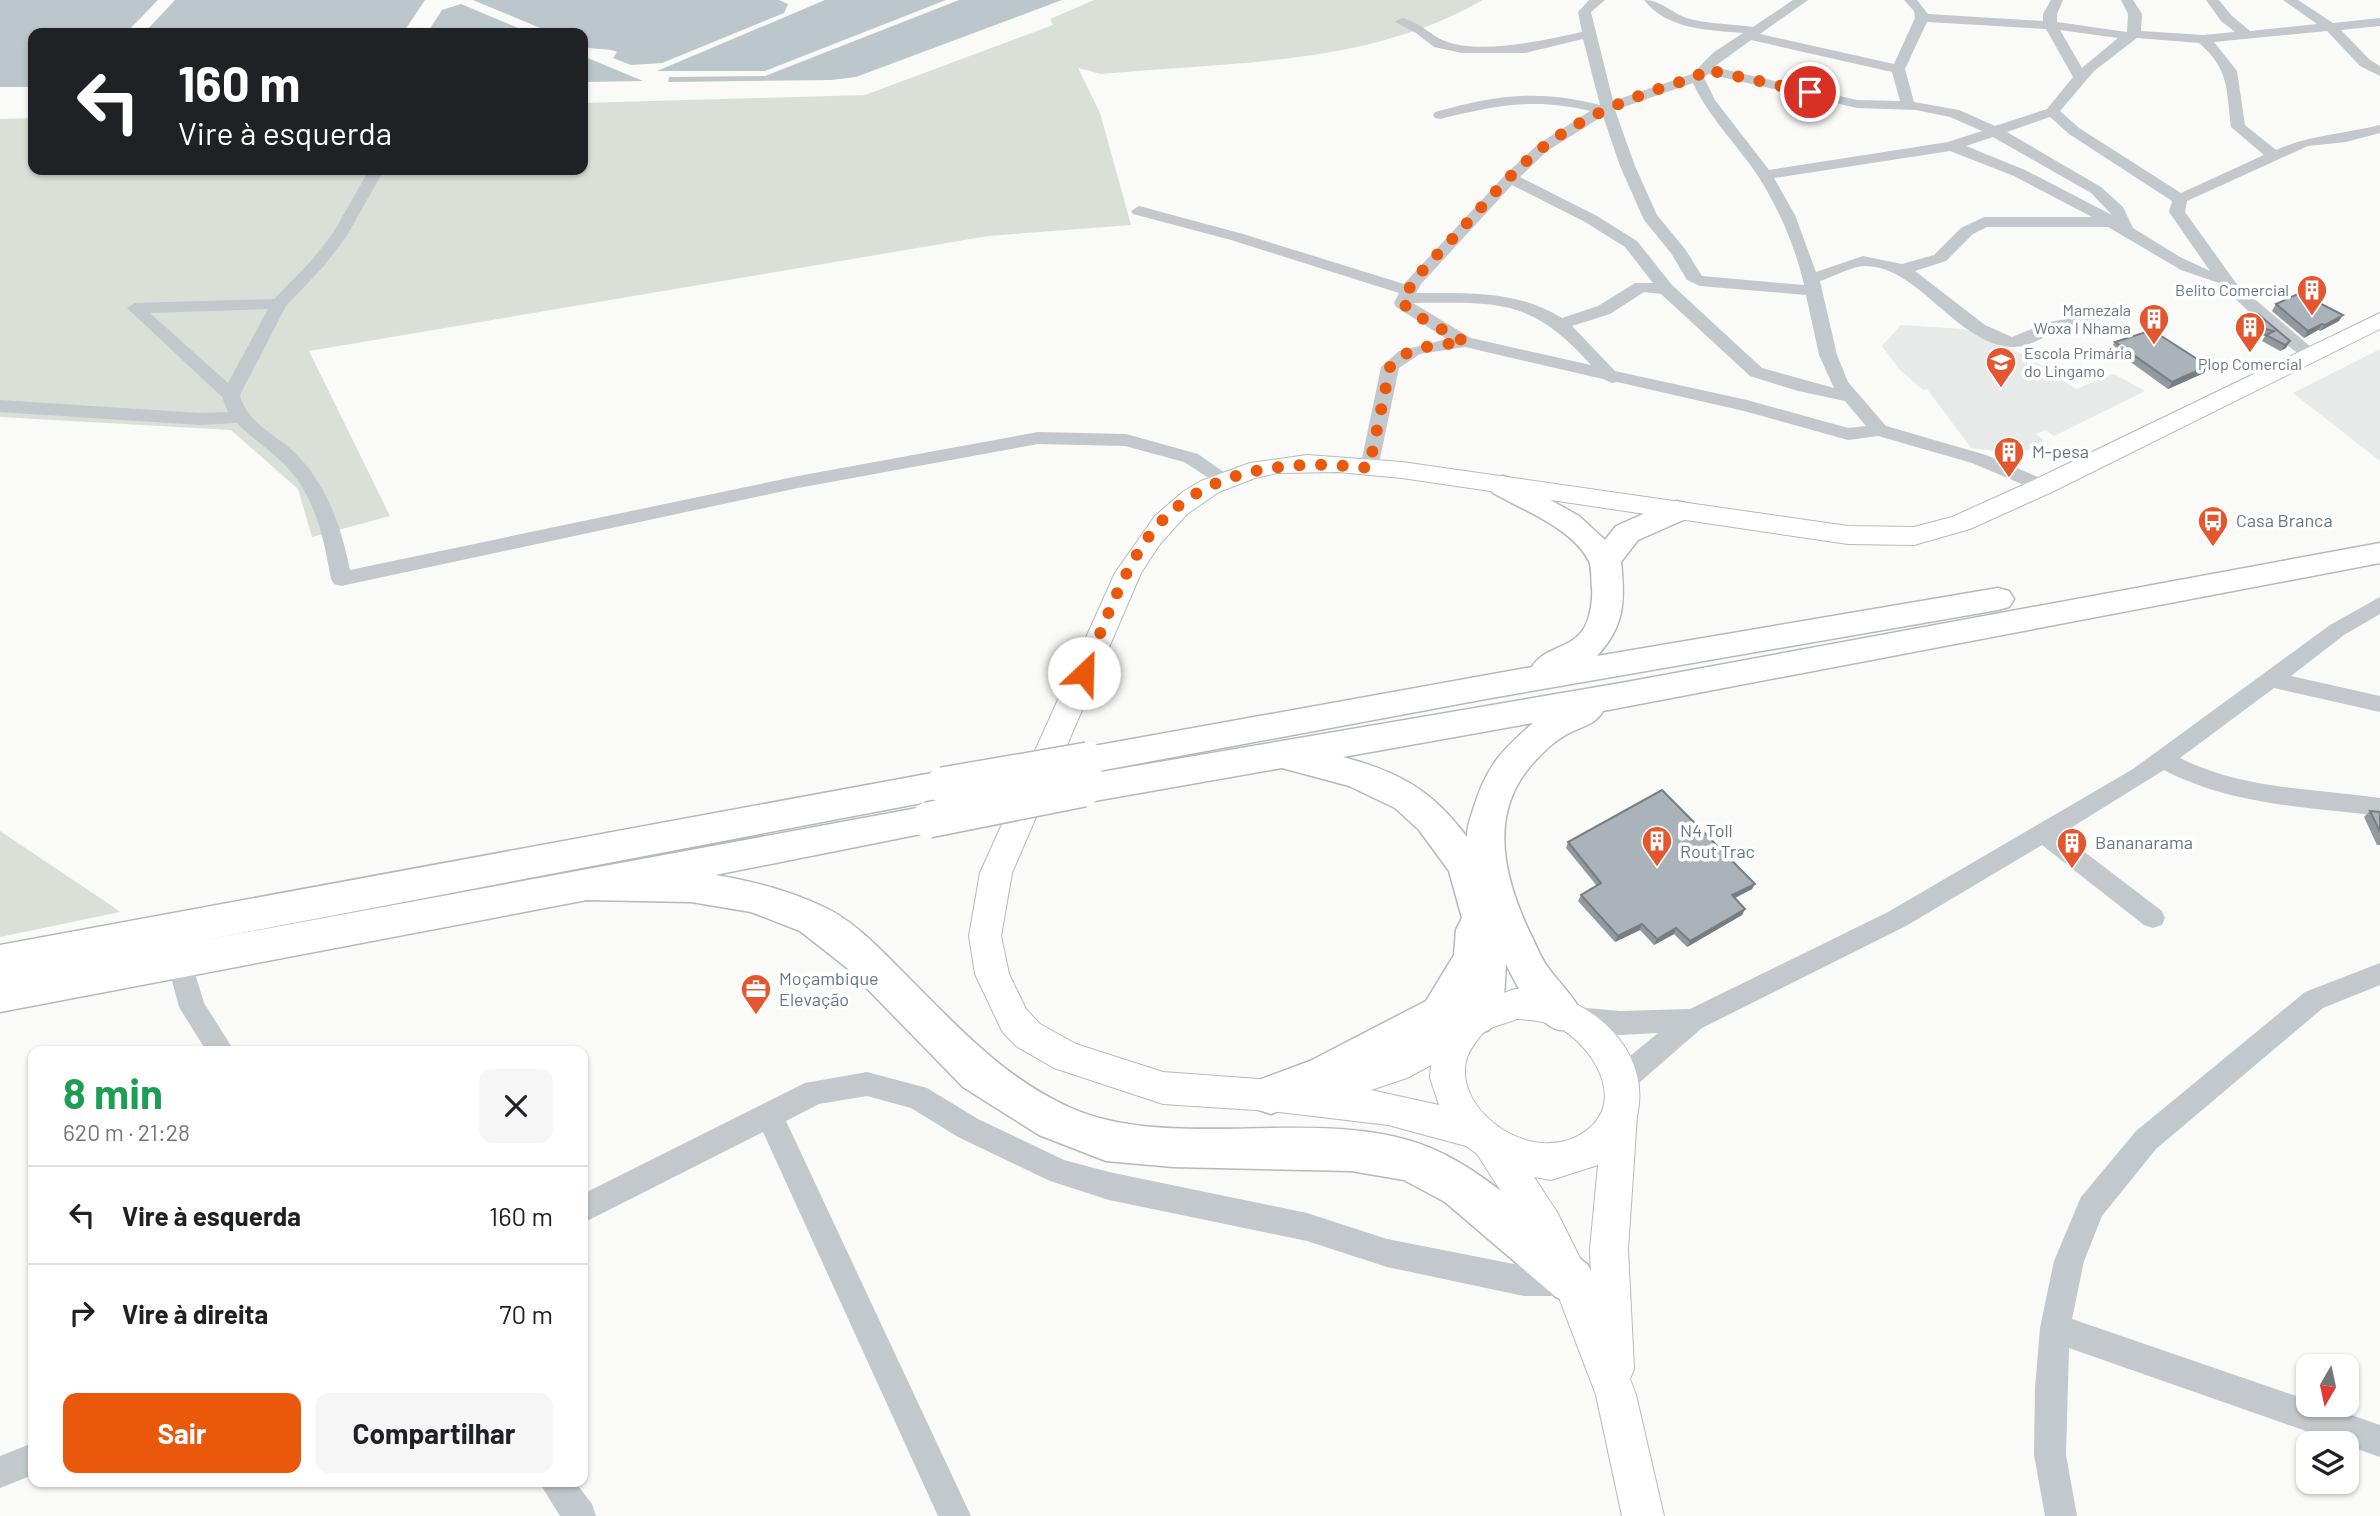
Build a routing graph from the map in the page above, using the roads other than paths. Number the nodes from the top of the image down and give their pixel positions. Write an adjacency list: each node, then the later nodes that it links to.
1 (1599, 0): 15 (street)
2 (1650, 0): 14 (street)
3 (1802, 0): 14 (street)
4 (1910, 0): 9 (street)
5 (2057, 0): 12 (street)
6 (2127, 0): 16 (street)
7 (2211, 0): 17 (street)
8 (2289, 0): 13 (street)
9 (1922, 18): 12 (street); 19 (street)
10 (1402, 22): 15 (street)
11 (2380, 22): 13 (street)
12 (2050, 24): 16 (street); 22 (street)
13 (2331, 27): 17 (street); 20 (street)
14 (1752, 33): 19 (street); 21 (street)
15 (1589, 34): 24 (street)
16 (2132, 35): 18 (street); 22 (street)
17 (2247, 35): 18 (street)
18 (2203, 39): 30 (street)
19 (1898, 69): 23 (street)
20 (2380, 72)
21 (1700, 73): 23 (street); 24 (street); 31 (street)
22 (2081, 78): 25 (street)
23 (1908, 106): 28 (street)
24 (1606, 109): 26 (street); 33 (street); 40 (street)
25 (2052, 112): 28 (street); 34 (street)
26 (1440, 115)
27 (2380, 129): 30 (street)
28 (1996, 132): 29 (street); 37 (street)
29 (1951, 146): 31 (street); 36 (street)
30 (2273, 155): 34 (street)
31 (1765, 174): 40 (street)
32 (373, 175): 43 (street)
33 (1510, 178): 41 (street); 42 (street)
34 (2180, 199): 39 (street)
35 (1139, 211): 42 (street)
36 (2111, 222): 37 (street); 38 (street)
37 (2126, 230): 39 (street)
38 (1903, 269): 40 (street); 44 (street)
39 (2224, 279): 48 (street)
40 (1812, 285): 51 (street)
41 (1666, 289): 46 (street); 51 (street)
42 (1406, 295): 46 (street); 47 (street)
43 (279, 304): 50 (street); 50 (street)
44 (2087, 320)
45 (2380, 320): 48 (main road)
46 (1559, 324): 49 (street)
47 (1465, 342): 49 (street); 55 (street)
48 (2311, 354): 58 (main road)
49 (1612, 378): 54 (street)
50 (231, 396): 53 (street)
51 (1849, 396): 54 (street)
52 (0, 406): 53 (street)
53 (240, 417): 56 (street)
54 (1879, 430): 58 (street)
55 (1369, 468): 56 (main road); 57 (main road)
56 (1225, 480): 84 (main road)
57 (1503, 486): 59 (main road); 62 (highway)
58 (2043, 486): 59 (main road)
59 (1677, 511): 62 (highway)
60 (2380, 530): 65 (highway)
61 (2380, 553): 66 (highway)
62 (1605, 561): 65 (highway)
63 (2380, 604): 64 (street)
64 (2271, 679): 67 (street); 69 (street)
65 (1491, 686): 70 (highway)
66 (1620, 695): 68 (highway); 80 (highway)
67 (2380, 704)
68 (1278, 753): 70 (highway); 74 (highway)
69 (2162, 759): 71 (street); 72 (street)
70 (1085, 774): 73 (highway, bridge); 76 (highway, bridge)
71 (2380, 807)
72 (2045, 834): 75 (street); 81 (street)
73 (589, 885): 77 (highway); 90 (highway)
74 (1477, 900): 82 (highway); 84 (highway)
75 (2153, 918)
76 (0, 962)
77 (180, 962): 79 (highway); 83 (street)
78 (2380, 974): 91 (street)
79 (0, 995)
80 (1569, 1016): 81 (street); 82 (main road); 85 (main road)
81 (1693, 1020): 85 (street)
82 (1467, 1025): 84 (main road); 87 (main road)
83 (218, 1046)
84 (1270, 1095): 87 (main road)
85 (1621, 1097): 87 (main road); 89 (main road)
86 (769, 1115): 88 (street); 90 (street); 98 (street)
87 (1482, 1138): 90 (main road)
88 (588, 1206)
89 (1609, 1249): 90 (street); 92 (main road)
90 (1573, 1281): 92 (main road)
91 (2055, 1328): 93 (street); 100 (street)
92 (1616, 1395): 99 (main road)
93 (2380, 1441)
94 (28, 1462): 95 (street)
95 (0, 1472)
96 (559, 1487): 97 (street)
97 (580, 1516)
98 (955, 1516)
99 (1643, 1516)
100 (2061, 1516)

